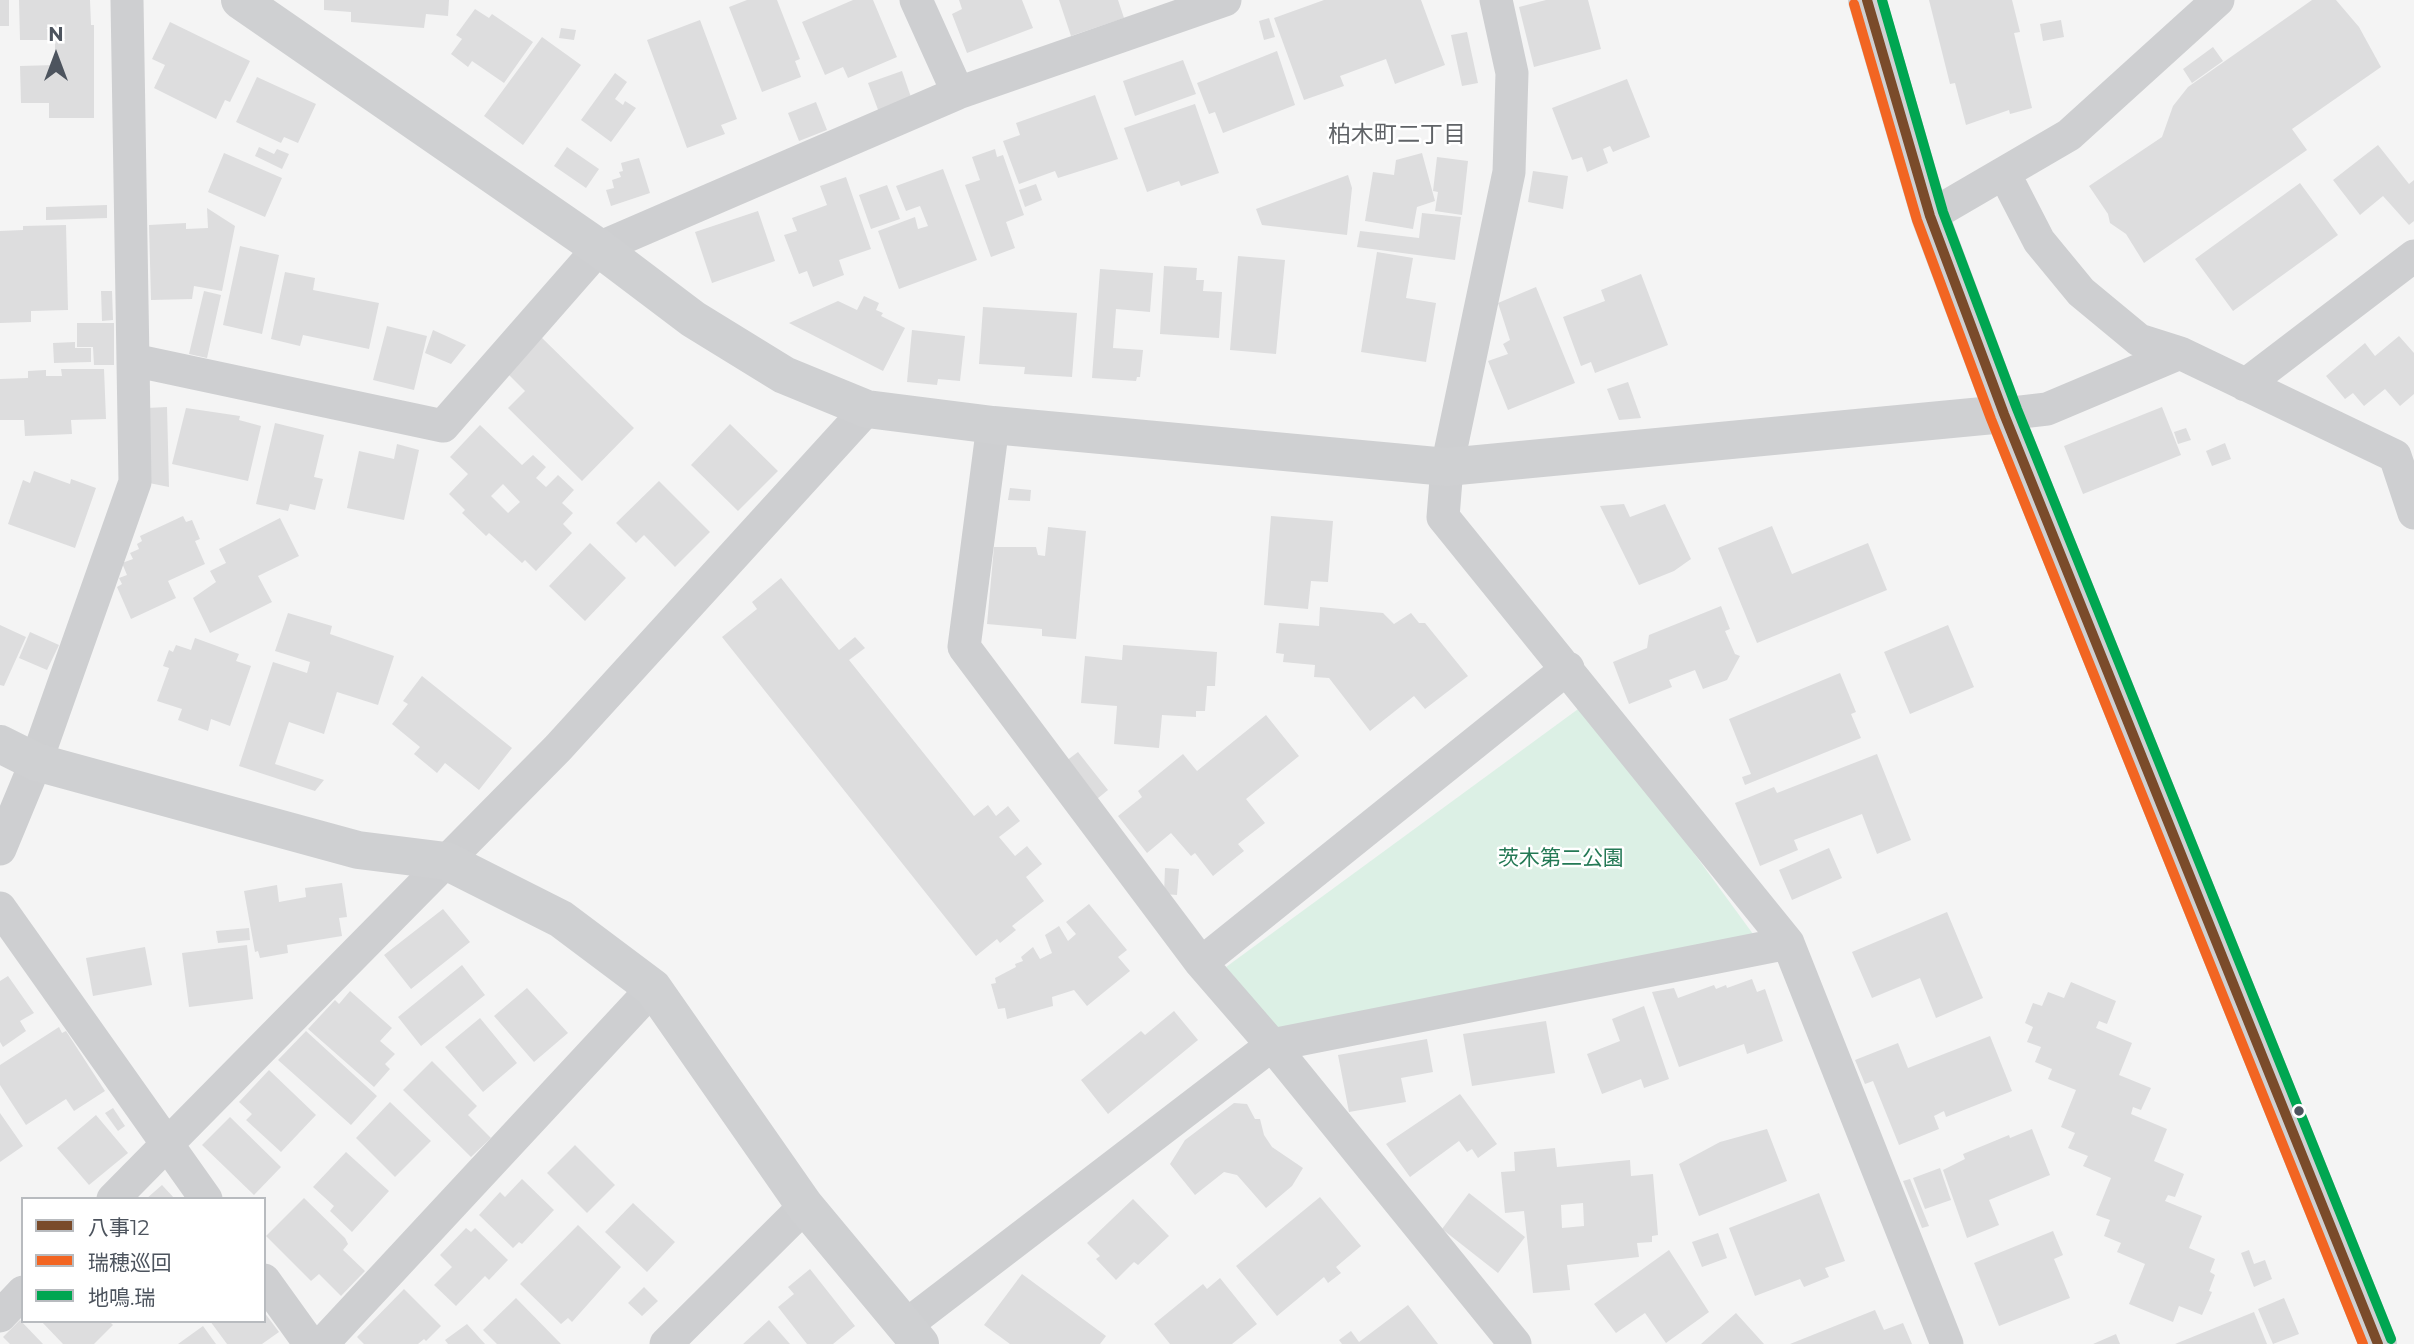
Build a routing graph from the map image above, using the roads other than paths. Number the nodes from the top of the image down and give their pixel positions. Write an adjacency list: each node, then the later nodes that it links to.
1 (127, 0): 14 (street)
2 (240, 0): 11 (street)
3 (916, 0): 8 (street)
4 (1225, 0): 8 (street)
5 (1496, 0): 19 (street)
6 (1867, 0): 10 (street)
7 (2218, 0): 9 (street)
8 (958, 93): 11 (street)
9 (2004, 173): 10 (street); 13 (street)
10 (1930, 216): 17 (street)
11 (599, 248): 14 (street); 16 (street)
12 (2414, 256): 15 (street)
13 (2180, 353): 15 (street); 17 (street)
14 (132, 360): 23 (street)
15 (2245, 385): 20 (street)
16 (867, 409): 18 (street); 25 (street)
17 (2004, 414): 19 (street); 44 (street)
18 (993, 425): 19 (street); 28 (street)
19 (1447, 467): 21 (street)
20 (2414, 513)
21 (1568, 668): 27 (street); 28 (street)
22 (0, 744): 23 (street)
23 (36, 762): 24 (street); 25 (street)
24 (0, 849)
25 (446, 861): 29 (street); 31 (street)
26 (0, 908): 31 (street)
27 (1788, 943): 30 (street); 43 (street)
28 (1201, 963): 30 (street)
29 (653, 988): 34 (street); 40 (street)
30 (1272, 1045): 38 (street); 42 (street)
31 (167, 1144): 32 (street); 33 (street)
32 (115, 1197)
33 (205, 1197)
34 (805, 1206): 38 (street); 41 (street)
35 (266, 1283): 39 (street)
36 (21, 1294): 37 (street)
37 (0, 1316)
38 (912, 1335)
39 (310, 1344)
40 (322, 1344)
41 (666, 1344)
42 (1515, 1344)
43 (1947, 1344)
44 (2378, 1344)

